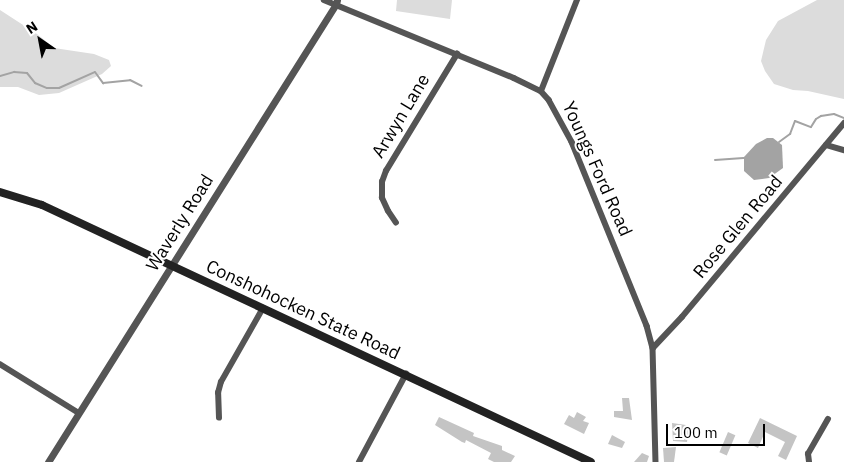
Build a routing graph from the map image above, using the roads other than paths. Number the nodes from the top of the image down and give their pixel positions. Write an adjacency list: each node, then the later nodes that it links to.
1 (324, 0): 3 (street, Youngs Ford Road)
2 (576, 0): 5 (street)
3 (336, 2): 4 (street, Youngs Ford Road); 11 (street, Waverly Road)
4 (457, 54): 5 (street, Youngs Ford Road); 10 (street, Arwyn Lane)
5 (541, 91): 13 (street, Youngs Ford Road)
6 (844, 123): 7 (street, Rose Glen Road)
7 (826, 145): 8 (street); 13 (street, Rose Glen Road)
8 (844, 150)
9 (0, 192): 11 (main road, Conshohocken State Road)
10 (396, 222)
11 (172, 266): 12 (main road, Conshohocken State Road); 16 (street, Waverly Road)
12 (263, 308): 15 (main road, Conshohocken State Road); 17 (street)
13 (653, 348): 22 (street, Youngs Ford Road)
14 (0, 364): 16 (street)
15 (406, 374): 20 (street); 21 (main road, Conshohocken State Road)
16 (79, 413): 19 (street, Waverly Road)
17 (219, 418)
18 (828, 418): 23 (street)
19 (48, 462)
20 (359, 462)
21 (590, 462)
22 (656, 462)
23 (809, 462)

